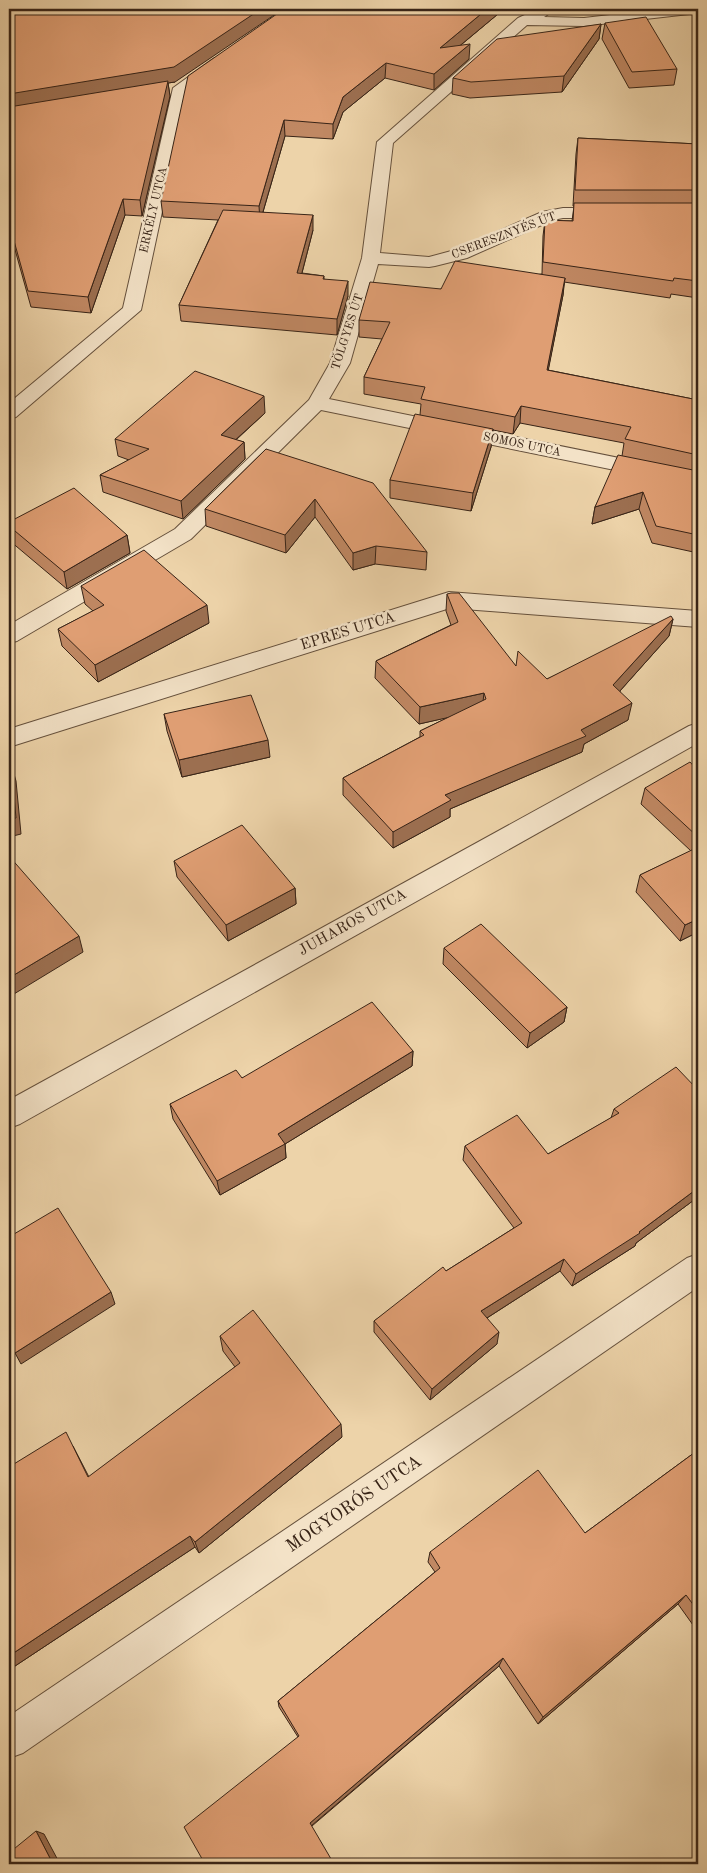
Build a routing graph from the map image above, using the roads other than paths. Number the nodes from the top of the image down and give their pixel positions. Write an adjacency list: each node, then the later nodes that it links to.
1 (550, 9): 3 (street, TÖLGYES ÚT)
2 (698, 9): 3 (street)
3 (524, 21): 8 (street, TÖLGYES ÚT)
4 (230, 54): 5 (street)
5 (181, 88): 6 (street); 10 (street, ERKÉLY UTCA)
6 (162, 91)
7 (624, 213): 8 (street, CSERESZNYÉS ÚT)
8 (371, 258): 9 (street, TÖLGYES ÚT)
9 (317, 403): 11 (street, SOMOS UTCA); 13 (street, TÖLGYES ÚT)
10 (9, 412)
11 (698, 481)
12 (698, 619): 15 (street, EPRES UTCA)
13 (9, 635)
14 (698, 732): 16 (street, JUHAROS UTCA)
15 (9, 738)
16 (9, 1115)
17 (698, 1269): 18 (street, MOGYORÓS UTCA)
18 (9, 1739)

